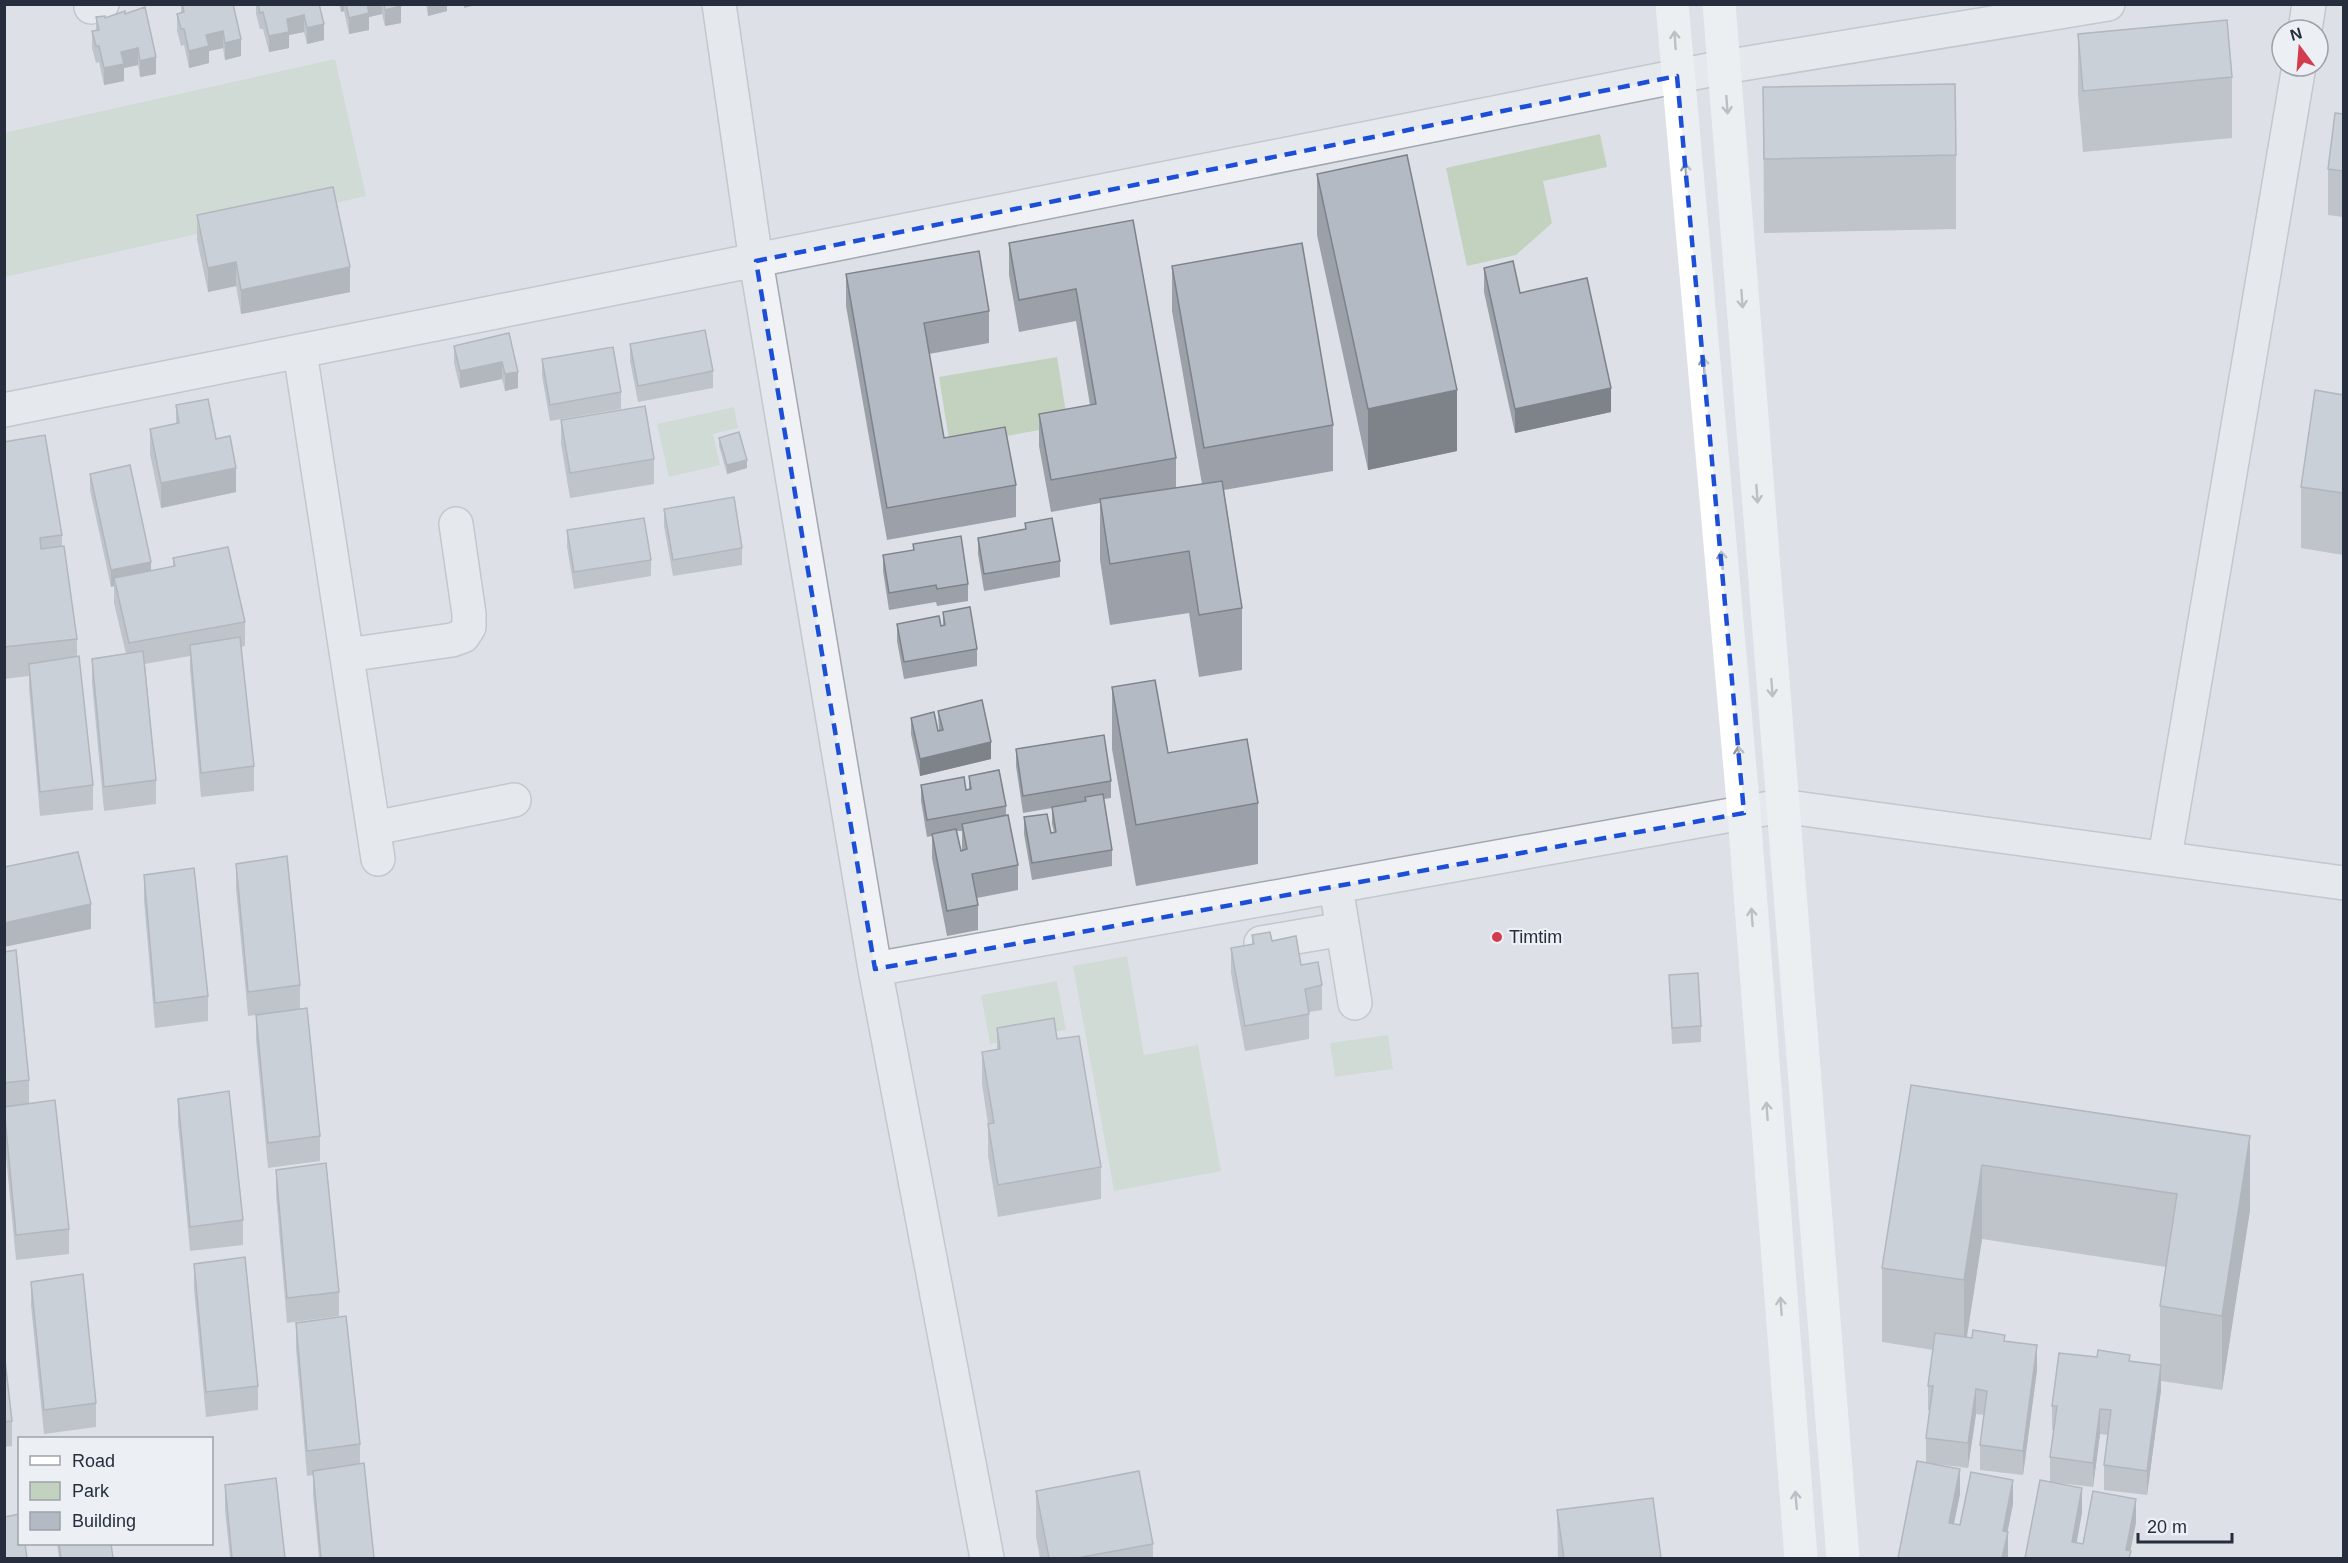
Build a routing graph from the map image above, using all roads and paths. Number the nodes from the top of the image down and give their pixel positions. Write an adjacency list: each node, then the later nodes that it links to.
1 (719, 4): 8 (street)
2 (1672, 4): 6 (street, one-way to 2)
3 (1719, 4): 5 (street)
4 (2108, 4): 5 (street)
5 (1724, 67): 6 (street); 14 (street, one-way to 14)
6 (1677, 76): 8 (street); 15 (street, one-way to 6)
7 (2297, 78): 16 (street)
8 (756, 261): 9 (street); 21 (street)
9 (300, 351): 10 (street); 12 (street)
10 (4, 410)
11 (456, 524): 12 (street)
12 (346, 655): 13 (street)
13 (514, 800)
14 (1781, 806): 15 (street); 16 (street); 25 (street)
15 (1744, 813): 18 (street); 24 (street, one-way to 15)
16 (2165, 857): 17 (street)
17 (2343, 883)
18 (1336, 886): 19 (street); 21 (street)
19 (1343, 929): 20 (street); 22 (street)
20 (1261, 943)
21 (875, 969): 23 (street)
22 (1355, 1003)
23 (987, 1558)
24 (1801, 1558)
25 (1843, 1558)

